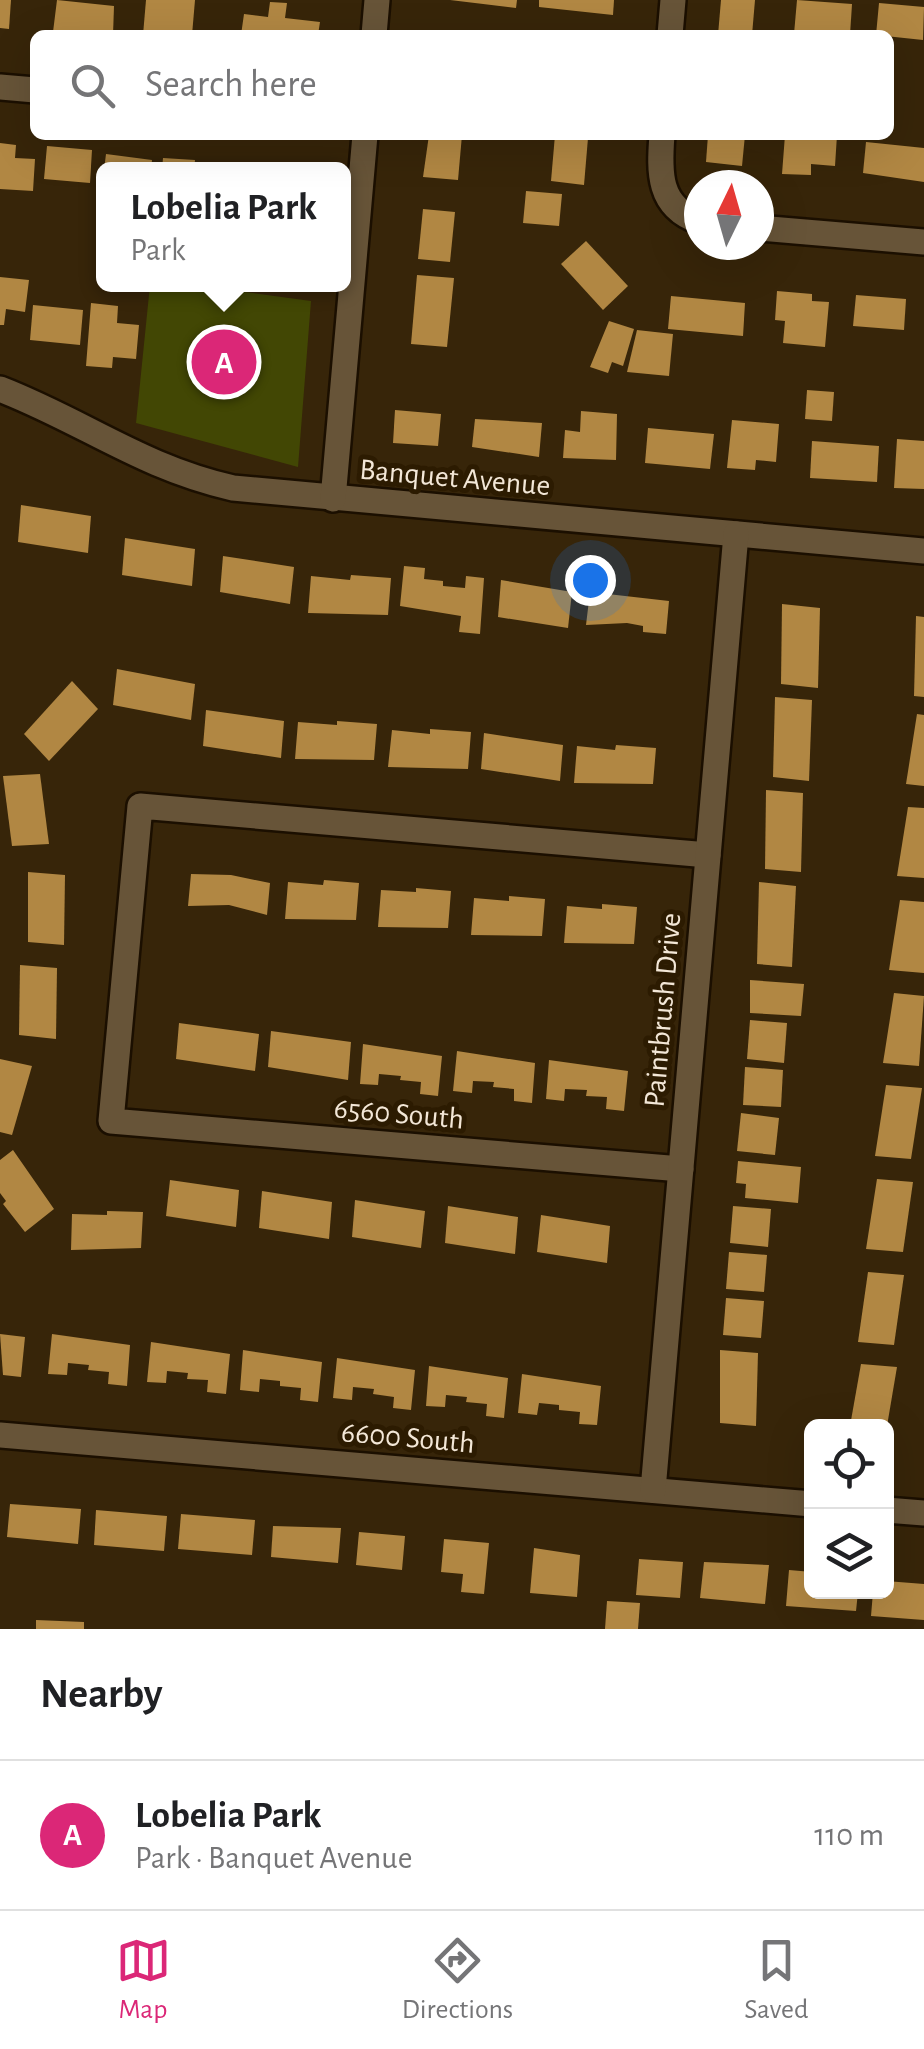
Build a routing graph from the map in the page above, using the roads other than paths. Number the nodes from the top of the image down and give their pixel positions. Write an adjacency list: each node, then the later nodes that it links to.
1 (378, 0): 3 (street)
2 (674, 0): 4 (street)
3 (375, 30)
4 (671, 30)
5 (0, 87): 6 (street)
6 (30, 90)
7 (366, 140): 13 (street)
8 (662, 140): 9 (street)
9 (684, 212)
10 (774, 229): 11 (street)
11 (924, 242)
12 (0, 390): 13 (street, Banquet Avenue)
13 (333, 499): 14 (street, Banquet Avenue)
14 (736, 534): 15 (street, Banquet Avenue); 16 (street, Paintbrush Drive)
15 (924, 551)
16 (708, 855): 17 (street, Paintbrush Drive); 17 (street, 6560 South)
17 (681, 1170): 19 (street, Paintbrush Drive)
18 (0, 1436): 19 (street, 6600 South)
19 (653, 1490): 20 (street, 6600 South)
20 (804, 1503)
21 (894, 1511): 22 (street)
22 (924, 1513)

